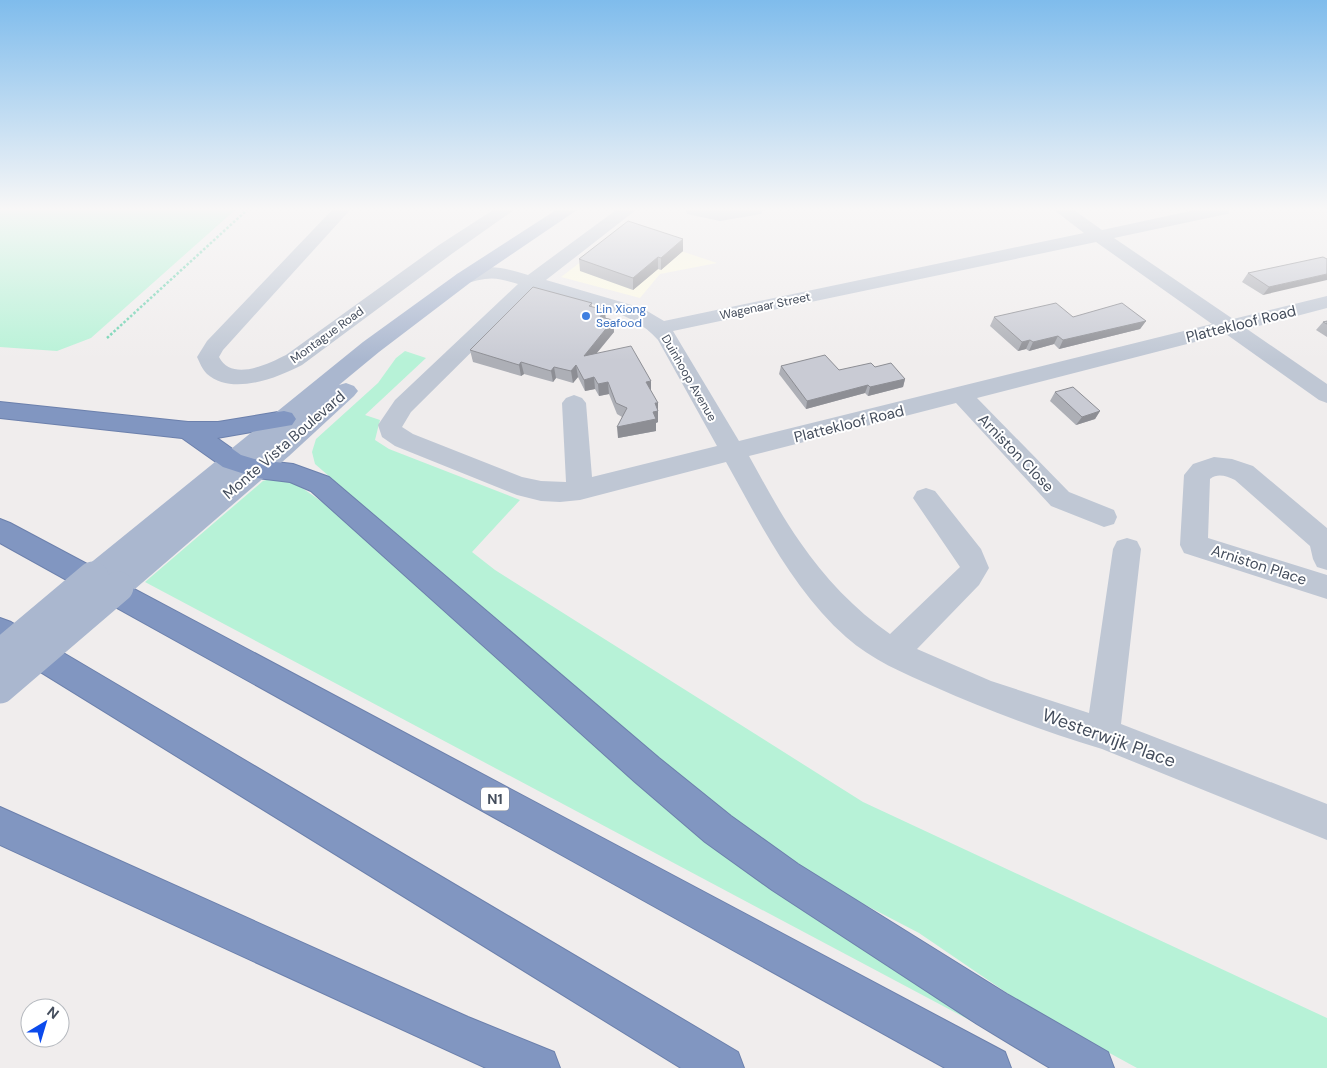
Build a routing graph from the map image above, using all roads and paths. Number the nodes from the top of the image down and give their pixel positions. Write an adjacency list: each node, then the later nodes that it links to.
1 (192, 260): 15 (path)
2 (295, 260): 3 (street, Montague Road)
3 (432, 260)
4 (492, 260): 10 (main road, Monte Vista Boulevard)
5 (514, 260): 9 (main road, Monte Vista Boulevard)
6 (561, 260): 11 (street)
7 (985, 260): 14 (street, Wagenaar Street)
8 (1133, 260): 13 (street)
9 (498, 272): 10 (street, Duinhoop Avenue); 11 (street, Duinhoop Avenue); 23 (main road, Monte Vista Boulevard)
10 (464, 278): 20 (main road, Monte Vista Boulevard)
11 (531, 282): 14 (street, Duinhoop Avenue); 24 (street, Plattekloof Road)
12 (1327, 302): 13 (street, Plattekloof Road)
13 (1230, 327): 16 (street); 17 (street, Plattekloof Road)
14 (659, 328): 22 (street, Duinhoop Avenue)
15 (107, 338)
16 (1327, 394)
17 (961, 395): 22 (street, Plattekloof Road); 26 (street, Arniston Close)
18 (574, 403): 24 (street)
19 (0, 410): 21 (highway)
20 (284, 419): 21 (highway); 23 (main road, Monte Vista Boulevard)
21 (188, 430): 23 (highway)
22 (732, 453): 24 (street, Plattekloof Road); 33 (street, Duinhoop Avenue)
23 (245, 465): 28 (main road, Monte Vista Boulevard); 42 (highway)
24 (580, 490)
25 (926, 498): 33 (street)
26 (1104, 517)
27 (0, 530): 41 (highway, N1)
28 (153, 542): 34 (main road, Monte Vista Boulevard, bridge); 35 (main road, Monte Vista Boulevard, bridge)
29 (1127, 549): 36 (street)
30 (1327, 559): 31 (street, Arniston Place)
31 (1327, 586)
32 (0, 631): 40 (highway)
33 (892, 654): 36 (street, Westerwijk Place)
34 (0, 655)
35 (0, 688)
36 (1103, 733): 37 (street, Westerwijk Place)
37 (1327, 822)
38 (0, 825): 39 (highway)
39 (538, 1068)
40 (722, 1068)
41 (989, 1068)
42 (1092, 1068)

